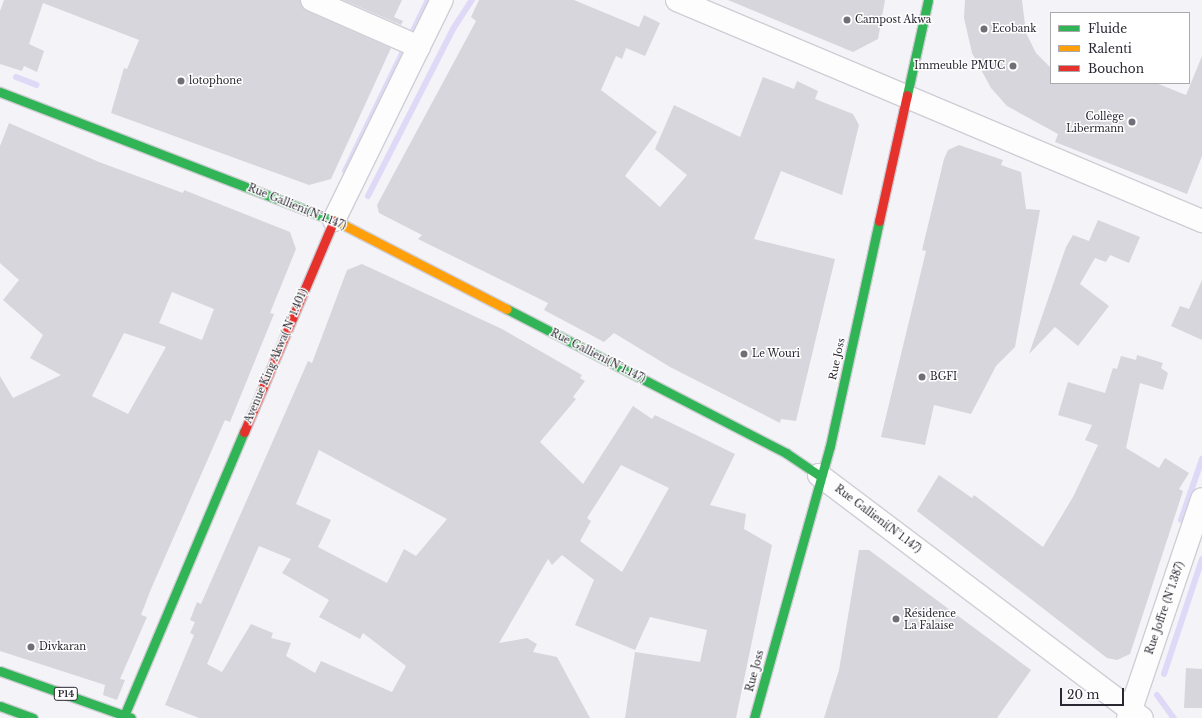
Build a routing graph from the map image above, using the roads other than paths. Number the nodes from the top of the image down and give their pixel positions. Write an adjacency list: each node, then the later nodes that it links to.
1 (312, 0): 5 (street)
2 (442, 0): 5 (street, Avenue King Akwa( N° 1.401))
3 (677, 0): 7 (street)
4 (928, 0): 7 (main road, Rue Joss)
5 (419, 47): 8 (street, Avenue King Akwa( N° 1.401))
6 (0, 92): 8 (main road, Rue Gallieni(N°1.147))
7 (907, 94): 9 (street); 10 (main road, Rue Joss)
8 (334, 220): 10 (main road, Rue Gallieni(N°1.147)); 16 (main road, Avenue King Akwa( N° 1.401))
9 (1202, 221)
10 (819, 475): 15 (street, Rue Gallieni(N°1.147)); 18 (main road, Rue Joss)
11 (1202, 499): 12 (street, Rue Joffre (N°1.387))
12 (1198, 525): 15 (street, Rue Joffre (N°1.387))
13 (0, 671): 16 (main road, P14)
14 (0, 706): 17 (main road)
15 (1134, 715)
16 (126, 717)
17 (33, 718)
18 (754, 718)

